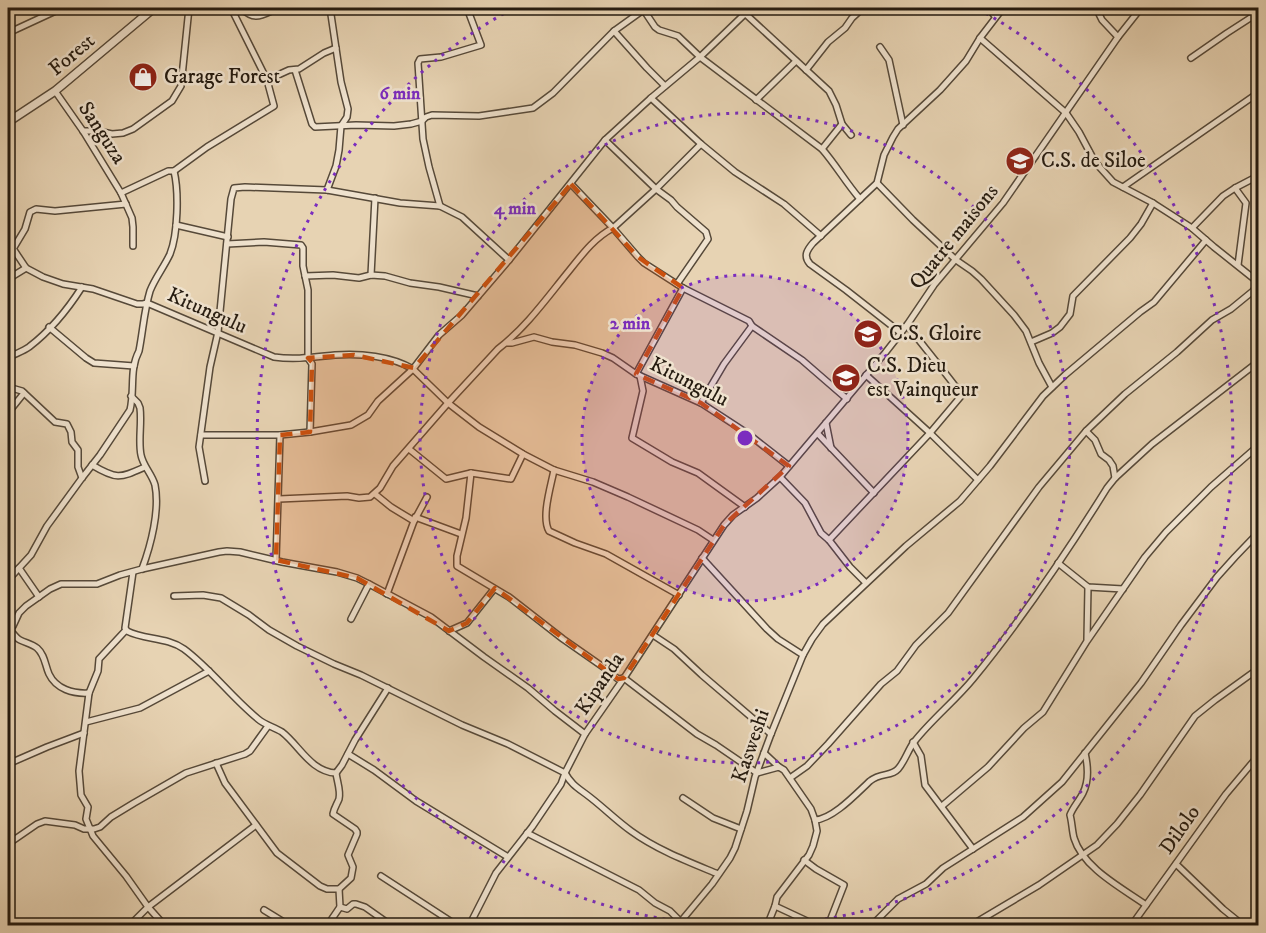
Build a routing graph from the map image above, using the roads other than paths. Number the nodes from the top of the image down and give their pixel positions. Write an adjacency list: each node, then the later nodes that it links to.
1 (62, 8): 22 (street)
2 (154, 8): 34 (street, Forest)
3 (189, 8): 44 (street)
4 (231, 8): 32 (street)
5 (241, 8): 6 (street)
6 (278, 8)
7 (330, 8): 26 (street)
8 (467, 8): 39 (street)
9 (644, 8): 21 (street); 27 (street)
10 (739, 8): 19 (street)
11 (750, 8): 19 (street)
12 (862, 8): 31 (street)
13 (988, 8): 20 (street)
14 (1003, 8): 20 (street)
15 (1096, 8): 23 (street)
16 (1141, 8): 23 (street, Quatre maisons)
17 (1255, 8): 18 (street)
18 (1258, 12): 28 (street)
19 (744, 14): 27 (street); 29 (street)
20 (995, 16): 24 (street)
21 (614, 31): 33 (street); 39 (street)
22 (8, 33)
23 (1118, 37): 38 (street, Quatre maisons)
24 (980, 38): 38 (street); 42 (street)
25 (880, 47): 42 (street)
26 (336, 48): 30 (street); 43 (street)
27 (700, 57): 33 (street); 37 (street)
28 (1191, 58)
29 (796, 61): 31 (street); 37 (street)
30 (295, 70): 32 (street); 43 (street)
31 (806, 70): 41 (street)
32 (267, 80): 49 (street)
33 (665, 86): 36 (street)
34 (55, 91): 40 (street, Forest); 44 (street, Sanguza)
35 (1258, 93): 53 (street)
36 (651, 98): 46 (street); 47 (street)
37 (756, 100): 48 (street)
38 (1066, 113): 53 (street); 74 (street, Quatre maisons)
39 (422, 121): 43 (street); 62 (street)
40 (8, 123)
41 (842, 124): 45 (street); 48 (street)
42 (903, 125): 51 (street)
43 (341, 126): 56 (street)
44 (83, 131): 57 (street, Sanguza)
45 (851, 135)
46 (605, 140): 52 (street); 55 (street)
47 (701, 144): 55 (street); 66 (street)
48 (822, 149): 59 (street)
49 (174, 171): 57 (street); 63 (street)
50 (1258, 176): 54 (street)
51 (877, 183): 59 (street); 74 (street)
52 (571, 184): 64 (street); 73 (street)
53 (1123, 187): 60 (street)
54 (1235, 188): 65 (street); 75 (street)
55 (656, 189): 64 (street); 81 (street)
56 (327, 190): 58 (street); 67 (street)
57 (121, 193): 61 (street, Sanguza)
58 (375, 198): 62 (street); 77 (street)
59 (860, 199): 66 (street)
60 (1153, 203): 65 (street); 93 (street)
61 (126, 204): 71 (street, Sanguza); 72 (street)
62 (440, 206): 73 (street)
63 (176, 225): 67 (street); 84 (street)
64 (613, 228): 81 (street); 88 (street)
65 (1192, 228): 68 (street)
66 (821, 236): 90 (street)
67 (228, 237): 70 (street)
68 (1206, 240): 75 (street); 102 (street, Kasweshi)
69 (8, 241): 72 (street)
70 (227, 244): 78 (street); 89 (street)
71 (133, 246)
72 (13, 249): 76 (street)
73 (509, 260): 83 (street)
74 (956, 260): 86 (street, Quatre maisons); 93 (street)
75 (1238, 265): 80 (street)
76 (26, 268): 79 (street); 82 (street, Kitungulu)
77 (370, 275): 78 (street); 83 (street)
78 (305, 276): 95 (street)
79 (8, 279)
80 (1258, 283): 110 (street)
81 (680, 286): 85 (street); 99 (street)
82 (82, 287): 84 (street, Kitungulu); 87 (street)
83 (478, 296): 98 (street)
84 (147, 303): 89 (street, Kitungulu); 97 (street)
85 (752, 326): 105 (street); 107 (street)
86 (907, 326): 90 (street, Quatre maisons); 112 (street)
87 (49, 327): 94 (street); 97 (street)
88 (521, 328): 91 (street); 92 (street)
89 (218, 332): 95 (street, Kitungulu); 114 (street)
90 (901, 333): 100 (street, Quatre maisons)
91 (530, 337): 92 (street, Kitungulu); 99 (street, Kitungulu)
92 (507, 342): 106 (street)
93 (1031, 342): 102 (street)
94 (8, 358)
95 (308, 358): 98 (street, Kitungulu); 111 (street)
96 (1258, 362): 127 (street)
97 (134, 366): 104 (street)
98 (413, 369): 106 (street, Kitungulu); 111 (street)
99 (638, 375): 107 (street, Kitungulu); 134 (street)
100 (866, 375): 105 (street, Quatre maisons); 112 (street)
101 (8, 387): 103 (street)
102 (1052, 387): 128 (street, Kasweshi)
103 (24, 393): 108 (street); 126 (street)
104 (131, 396): 120 (street); 122 (street)
105 (847, 399): 109 (street, Quatre maisons)
106 (448, 403): 117 (street); 119 (street, Kitungulu)
107 (701, 403): 121 (street, Kitungulu)
108 (8, 413)
109 (826, 423): 113 (street, Quatre maisons); 118 (street)
110 (1086, 431): 127 (street); 184 (street)
111 (310, 432): 115 (street)
112 (930, 433): 128 (street); 130 (street)
113 (818, 434): 118 (street); 121 (street, Quatre maisons)
114 (201, 435): 115 (street); 129 (street)
115 (280, 435): 133 (street)
116 (1258, 446): 151 (street)
117 (409, 448): 124 (street); 131 (street)
118 (831, 448): 130 (street)
119 (523, 454): 123 (street, Kitungulu); 124 (street)
120 (92, 465): 122 (street); 126 (street)
121 (789, 466): 125 (street, Quatre maisons)
122 (145, 467): 144 (street)
123 (554, 470): 138 (street, Kitungulu); 153 (street)
124 (471, 473): 137 (street)
125 (780, 477): 134 (street, Kipanda); 139 (street)
126 (82, 478): 143 (street)
127 (1115, 478): 142 (street)
128 (978, 480): 147 (street, Kasweshi)
129 (205, 481)
130 (874, 493): 139 (street)
131 (375, 494): 133 (street); 135 (street)
132 (427, 497): 135 (street)
133 (279, 499): 141 (street)
134 (745, 507): 138 (street, Kipanda)
135 (415, 519): 137 (street); 152 (street)
136 (1258, 533): 175 (street)
137 (461, 534): 150 (street)
138 (713, 540): 140 (street, Kipanda)
139 (829, 540): 147 (street)
140 (702, 558): 153 (street, Kipanda); 162 (street)
141 (276, 560): 144 (street); 148 (street)
142 (1058, 563): 149 (street); 173 (street)
143 (19, 568): 146 (street); 155 (street)
144 (142, 569): 145 (street)
145 (133, 572): 155 (street); 157 (street)
146 (8, 580)
147 (866, 583): 162 (street, Kasweshi)
148 (369, 584): 152 (street); 156 (street)
149 (1088, 587): 151 (street); 161 (street)
150 (494, 589): 159 (street); 165 (street)
151 (1123, 589): 161 (street)
152 (387, 594): 159 (street)
153 (679, 595): 160 (street, Kipanda)
154 (174, 596): 166 (street)
155 (39, 597): 158 (street)
156 (351, 619)
157 (126, 630): 164 (street); 167 (street)
158 (9, 631): 167 (street)
159 (449, 631): 171 (street)
160 (653, 635): 165 (street, Kipanda); 172 (street)
161 (1087, 641): 186 (street)
162 (803, 655): 172 (street, Kasweshi)
163 (1258, 669): 194 (street)
164 (209, 671): 168 (street); 169 (street)
165 (624, 678): 171 (street, Kipanda); 183 (street)
166 (388, 688): 176 (street); 182 (street)
167 (89, 693): 168 (street)
168 (86, 722): 170 (street)
169 (268, 726): 178 (street); 181 (street)
170 (84, 733): 179 (street); 190 (street)
171 (585, 734): 182 (street, Kipanda)
172 (771, 734): 174 (street, Kasweshi)
173 (914, 742): 186 (street); 187 (street)
174 (764, 753): 180 (street); 183 (street, Kasweshi)
175 (1085, 753): 193 (street); 194 (street)
176 (348, 754): 181 (street); 195 (street)
177 (1258, 756): 197 (street, Dilolo)
178 (216, 763): 188 (street); 190 (street)
179 (8, 764)
180 (779, 767): 183 (street); 184 (street)
181 (336, 773): 200 (street)
182 (565, 773): 191 (street, Kipanda); 198 (street)
183 (757, 773): 189 (street, Kasweshi)
184 (790, 778): 187 (street)
185 (683, 798): 189 (street)
186 (942, 806): 193 (street)
187 (815, 820): 196 (street)
188 (256, 825): 200 (street); 203 (street)
189 (741, 829): 198 (street, Kasweshi)
190 (90, 830): 192 (street); 203 (street)
191 (527, 833): 195 (street, Kipanda); 207 (street)
192 (8, 844)
193 (973, 849): 218 (street)
194 (1083, 855): 201 (street); 219 (street)
195 (508, 857): 206 (street, Kipanda)
196 (804, 860): 202 (street); 217 (street)
197 (1176, 864): 201 (street, Dilolo); 221 (street)
198 (718, 874): 207 (street, Kasweshi)
199 (381, 876): 213 (street)
200 (339, 889): 204 (street)
201 (1146, 905): 220 (street, Dilolo)
202 (776, 906): 215 (street); 216 (street)
203 (148, 907): 208 (street); 209 (street)
204 (340, 907): 211 (street); 212 (street)
205 (264, 910): 210 (street)
206 (471, 923): 214 (street)
207 (678, 923)
208 (129, 926)
209 (165, 926)
210 (290, 926)
211 (327, 926)
212 (392, 926)
213 (458, 926)
214 (481, 926)
215 (767, 926)
216 (813, 926)
217 (828, 926)
218 (871, 926)
219 (970, 926)
220 (1131, 926)
221 (1244, 926)

